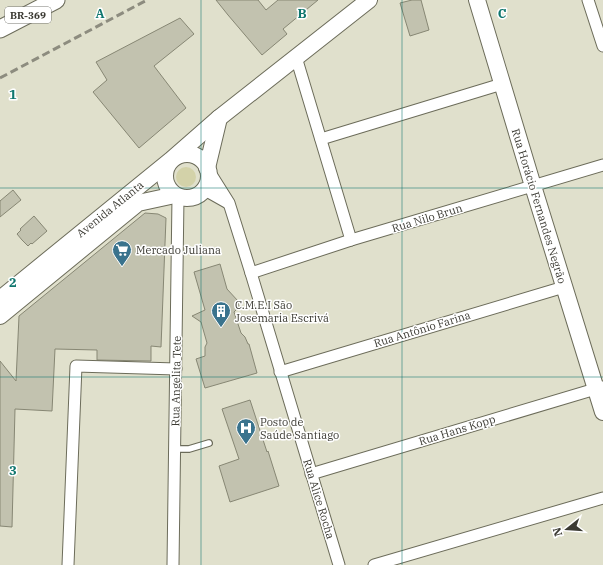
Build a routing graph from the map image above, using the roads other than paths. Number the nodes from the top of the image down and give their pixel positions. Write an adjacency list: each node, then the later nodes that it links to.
1 (56, 0): 5 (main road, BR-369)
2 (369, 0): 7 (street, Avenida Atlanta)
3 (477, 0): 8 (street, Rua Horácio Fernandes Negrão)
4 (588, 0): 6 (street)
5 (0, 29)
6 (603, 46)
7 (296, 57): 9 (street, Avenida Atlanta); 10 (street)
8 (502, 84): 10 (street); 14 (street, Rua Horácio Fernandes Negrão)
9 (219, 118): 11 (street, Avenida Atlanta); 13 (street)
10 (321, 139): 18 (street)
11 (172, 160): 13 (street); 16 (street); 21 (street, Avenida Atlanta)
12 (603, 165): 14 (street, Rua Nilo Brun)
13 (207, 168): 15 (street); 17 (street, Rua Alice Rocha)
14 (533, 186): 18 (street, Rua Nilo Brun); 20 (street, Rua Horácio Fernandes Negrão)
15 (204, 190): 16 (street); 17 (street)
16 (177, 196): 22 (street, Avenida Atlanta); 23 (street, Rua Angelita Tete)
17 (229, 203): 19 (street, Rua Alice Rocha)
18 (351, 240): 19 (street, Rua Nilo Brun)
19 (251, 273): 24 (street, Rua Alice Rocha)
20 (564, 287): 24 (street, Rua Antônio Farina); 25 (street, Rua Horácio Fernandes Negrão)
21 (0, 299)
22 (0, 316)
23 (176, 369): 28 (street, Rua Angelita Tete); 31 (street)
24 (280, 372): 29 (street, Rua Alice Rocha)
25 (600, 388): 26 (street, Rua Horácio Fernandes Negrão); 29 (street, Rua Hans Kopp)
26 (603, 412)
27 (209, 443): 28 (lane)
28 (175, 449): 32 (street, Rua Angelita Tete)
29 (311, 474): 33 (street, Rua Alice Rocha)
30 (603, 498): 34 (street)
31 (68, 565)
32 (173, 565)
33 (339, 565)
34 (374, 565)

